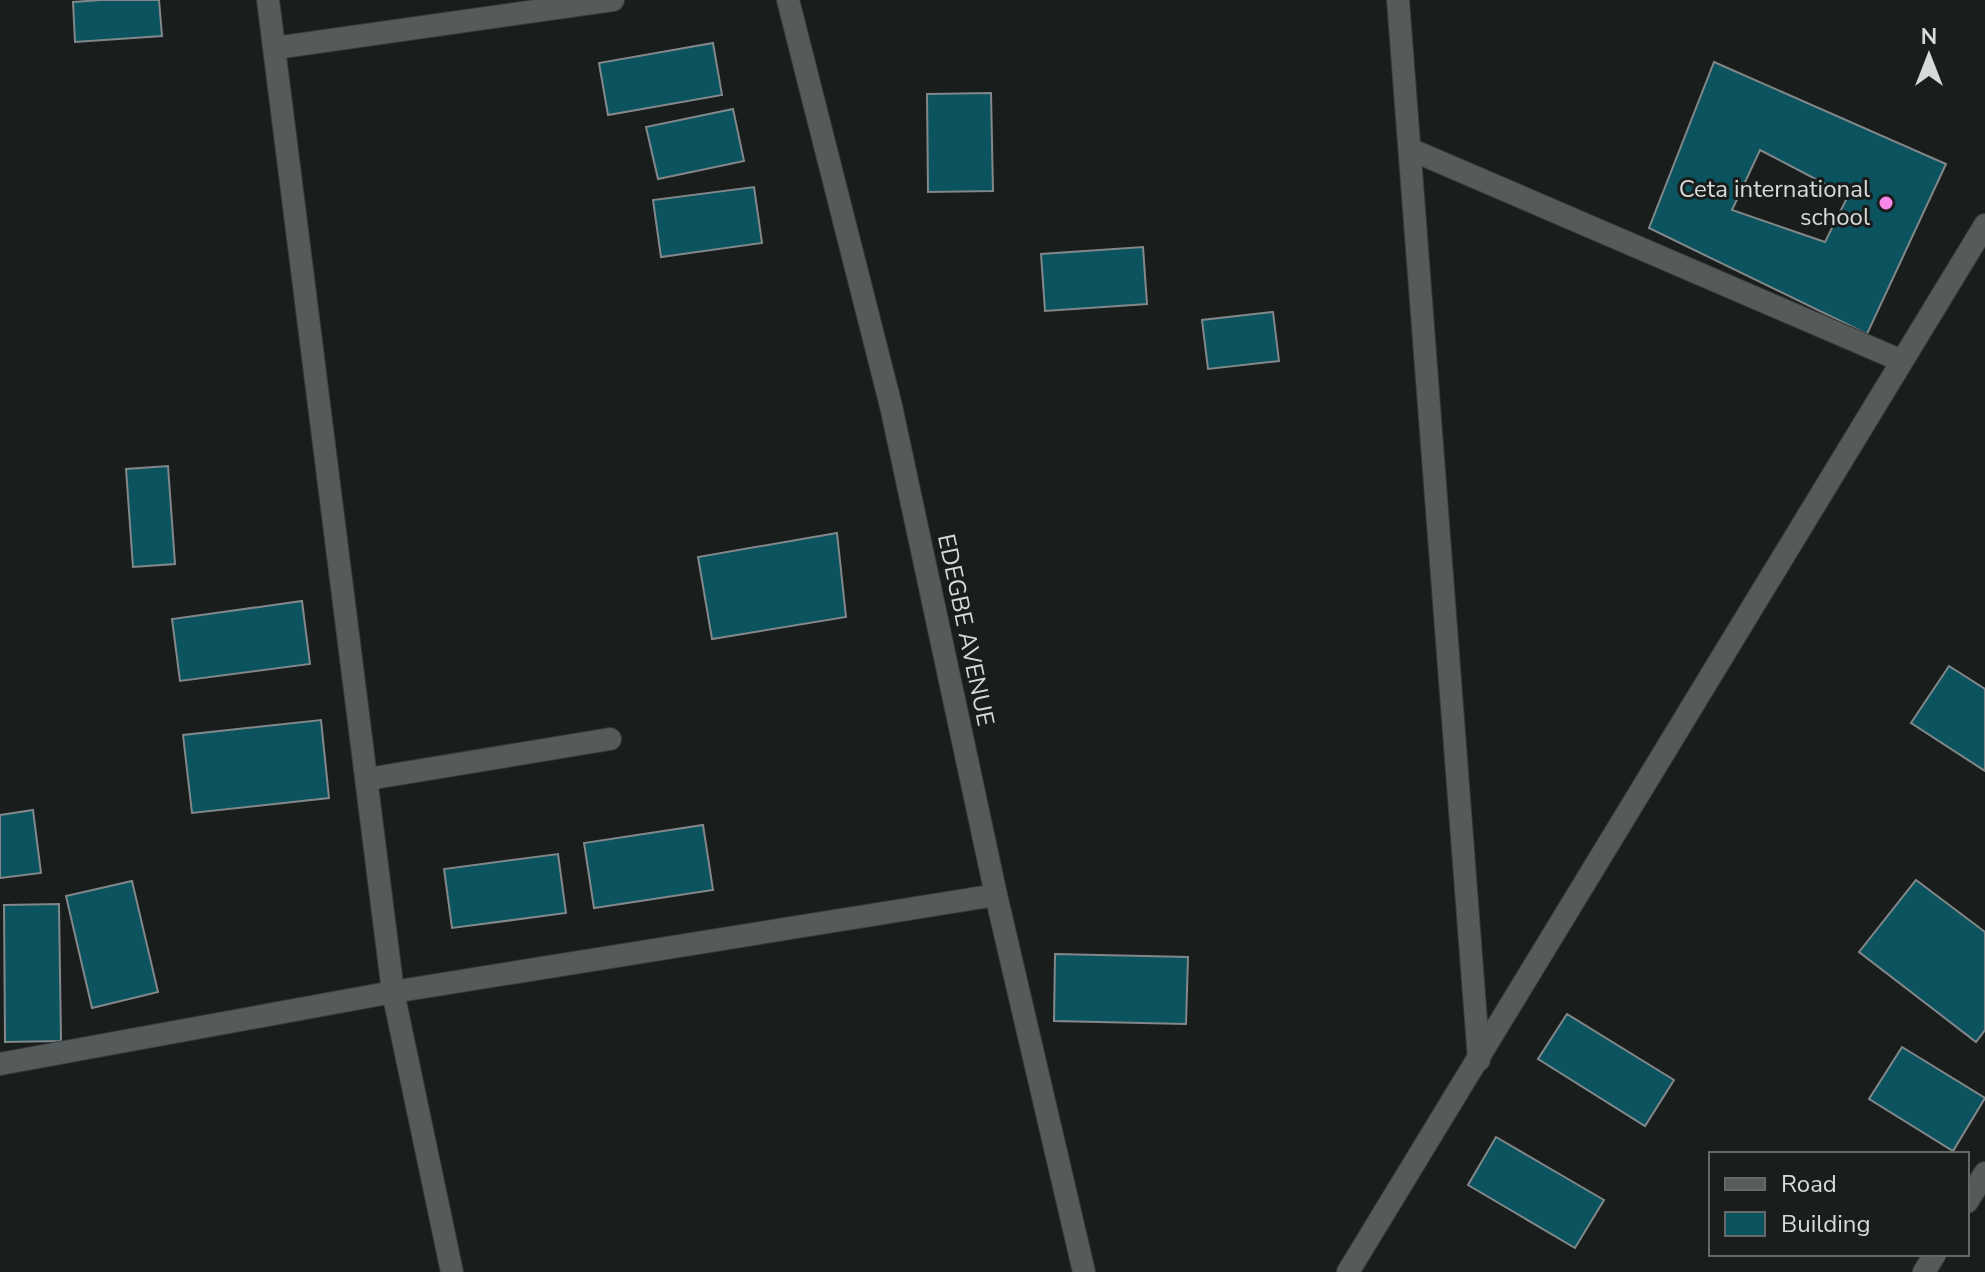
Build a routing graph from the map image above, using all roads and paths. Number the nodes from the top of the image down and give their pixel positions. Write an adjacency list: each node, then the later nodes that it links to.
1 (268, 0): 5 (street)
2 (613, 0): 5 (street)
3 (788, 0): 11 (street, EDEGBE AVENUE)
4 (1398, 0): 6 (street)
5 (275, 48): 10 (street)
6 (1412, 150): 8 (street); 13 (street)
7 (1985, 225): 8 (street)
8 (1902, 361): 13 (street)
9 (610, 739): 10 (street)
10 (368, 779): 12 (street)
11 (996, 895): 12 (street); 18 (street, EDEGBE AVENUE)
12 (393, 992): 14 (street); 17 (street)
13 (1479, 1060): 19 (street)
14 (0, 1064)
15 (1985, 1173): 16 (street)
16 (1969, 1199)
17 (452, 1272)
18 (1084, 1272)
19 (1348, 1272)

